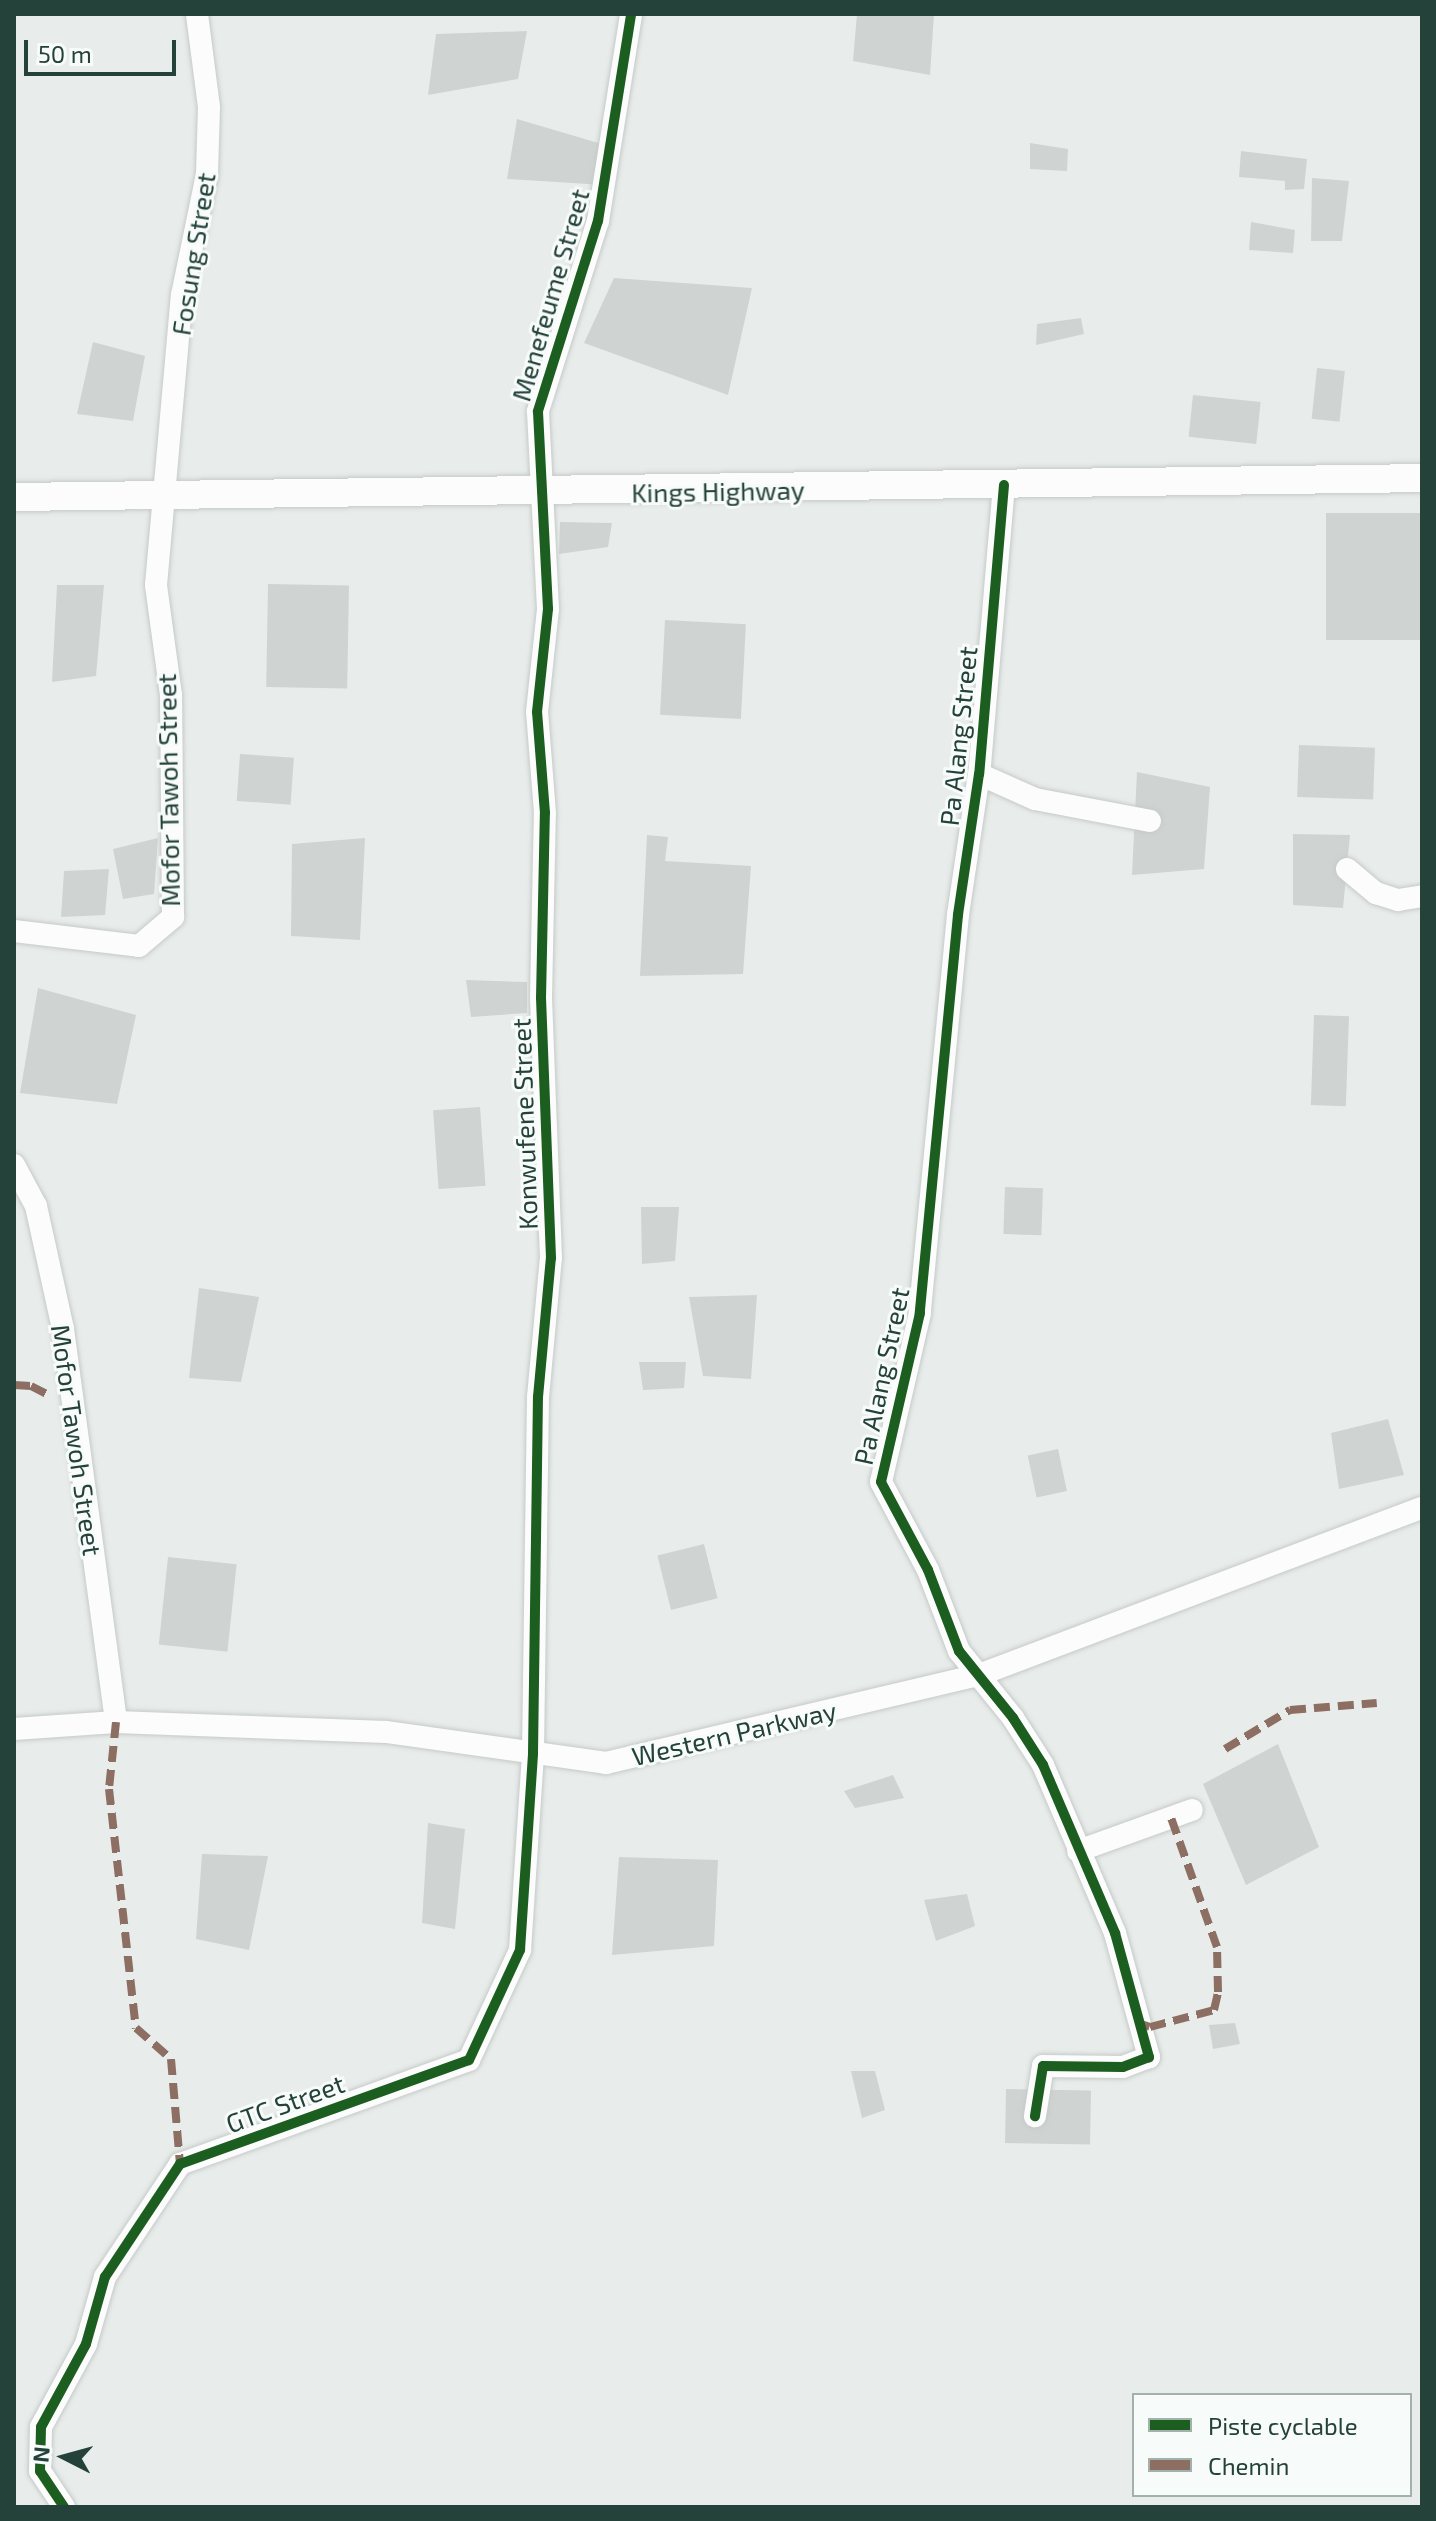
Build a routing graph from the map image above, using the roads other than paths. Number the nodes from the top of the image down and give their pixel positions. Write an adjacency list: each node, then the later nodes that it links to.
1 (197, 14): 5 (street, Fosung Street)
2 (631, 14): 6 (street, Menefeume Street)
3 (1422, 478): 4 (street, Kings Highway)
4 (1004, 485): 6 (street, Kings Highway); 8 (street, Pa Alang Street)
5 (166, 494): 6 (street, Kings Highway); 7 (street, Kings Highway); 12 (street, Mofor Tawoh Street)
6 (544, 494): 18 (street, Konwufene Street)
7 (14, 497)
8 (979, 774): 9 (street); 15 (street, Pa Alang Street)
9 (1150, 821)
10 (1347, 869): 11 (street)
11 (1422, 896)
12 (14, 931)
13 (14, 1165): 16 (street, Mofor Tawoh Street)
14 (1422, 1508): 15 (street, Western Parkway)
15 (979, 1675): 18 (street, Western Parkway); 20 (street, Pa Alang Street)
16 (116, 1722): 17 (street, Western Parkway); 18 (street, Western Parkway)
17 (14, 1729)
18 (533, 1753): 22 (street, GTC Street)
19 (1192, 1810): 20 (street)
20 (1078, 1851): 21 (street, Pa Alang Street)
21 (1035, 2116)
22 (64, 2507)

